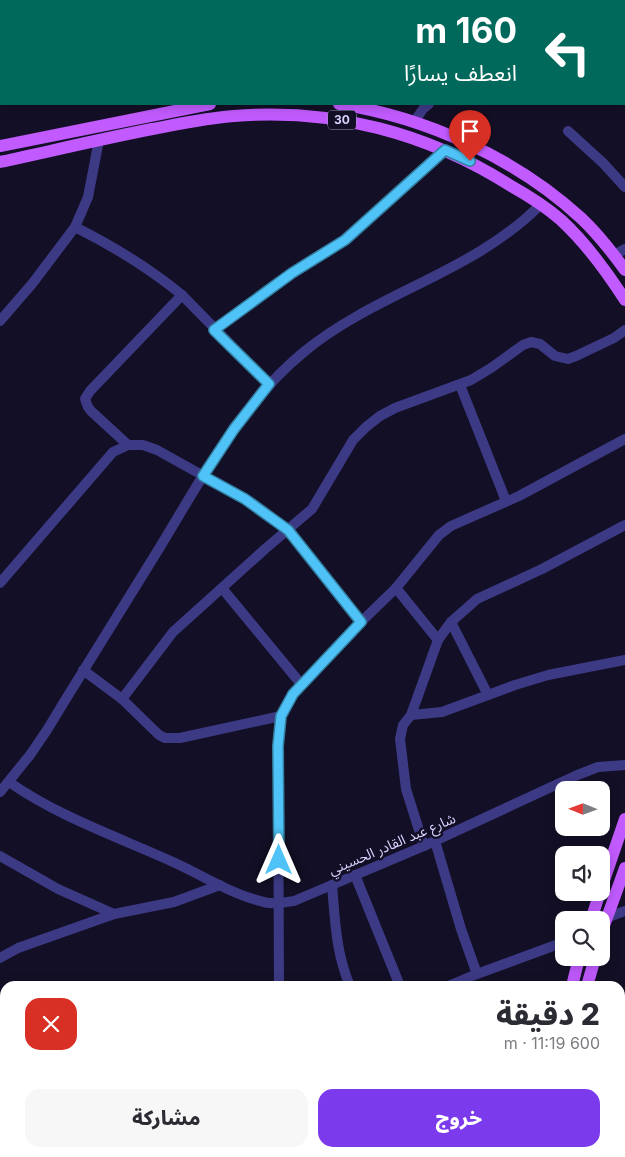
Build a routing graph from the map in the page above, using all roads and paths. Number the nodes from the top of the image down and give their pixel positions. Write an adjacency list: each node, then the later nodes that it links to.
1 (205, 105): 5 (main road)
2 (352, 105): 4 (main road, 30)
3 (428, 105): 6 (street)
4 (365, 106): 6 (main road, 30)
5 (126, 120): 8 (main road); 10 (main road)
6 (414, 122): 16 (main road, 30)
7 (568, 131): 13 (street)
8 (129, 134): 9 (main road, 30); 11 (main road, 30)
9 (100, 140): 12 (main road, 30); 15 (street)
10 (0, 146)
11 (445, 150): 14 (main road, 30); 23 (street)
12 (0, 162)
13 (625, 187)
14 (541, 204): 17 (main road, 30); 25 (street)
15 (75, 227): 20 (street); 22 (street)
16 (598, 236): 17 (main road); 18 (main road, 30)
17 (586, 248): 21 (main road, 30)
18 (619, 252): 19 (main road, 30)
19 (625, 270)
20 (182, 295): 23 (street); 28 (street)
21 (625, 300)
22 (0, 321)
23 (214, 330): 25 (street)
24 (625, 330): 26 (street)
25 (269, 384): 29 (street)
26 (460, 385): 30 (street); 32 (street)
27 (625, 439): 30 (street)
28 (128, 445): 29 (street); 33 (street)
29 (203, 476): 32 (street); 40 (street)
30 (506, 501): 35 (street)
31 (625, 525): 37 (street)
32 (288, 530): 34 (street); 36 (street)
33 (0, 583)
34 (222, 588): 41 (street); 43 (street)
35 (396, 588): 36 (street); 38 (street)
36 (361, 622): 41 (street)
37 (451, 622): 38 (street); 42 (street)
38 (438, 640): 44 (street)
39 (625, 660): 42 (street)
40 (83, 670): 43 (street); 47 (street)
41 (301, 684): 45 (street)
42 (488, 695): 44 (street)
43 (122, 698): 45 (street)
44 (412, 714): 51 (street)
45 (281, 716): 58 (street)
46 (625, 765): 50 (street, شارع عبد القادر الحسيني)
47 (9, 782): 48 (street); 56 (street, شارع عبد القادر الحسيني)
48 (0, 792)
49 (625, 819): 53 (main road)
50 (435, 841): 51 (street, شارع عبد القادر الحسيني); 67 (street)
51 (424, 846): 55 (street, شارع عبد القادر الحسيني)
52 (0, 856): 61 (street)
53 (610, 864)
54 (625, 868): 60 (main road)
55 (355, 875): 57 (street, شارع عبد القادر الحسيني); 70 (street)
56 (220, 885): 58 (street, شارع عبد القادر الحسيني); 61 (street)
57 (332, 885): 58 (street, شارع عبد القادر الحسيني); 69 (street)
58 (278, 904): 68 (street)
59 (625, 910): 62 (street)
60 (609, 911)
61 (114, 914): 64 (street)
62 (610, 916)
63 (555, 945): 67 (street)
64 (0, 958)
65 (577, 966): 72 (main road)
66 (593, 966): 73 (main road)
67 (477, 974): 71 (street)
68 (279, 981)
69 (348, 981)
70 (398, 981)
71 (460, 981)
72 (573, 981)
73 (588, 981)

